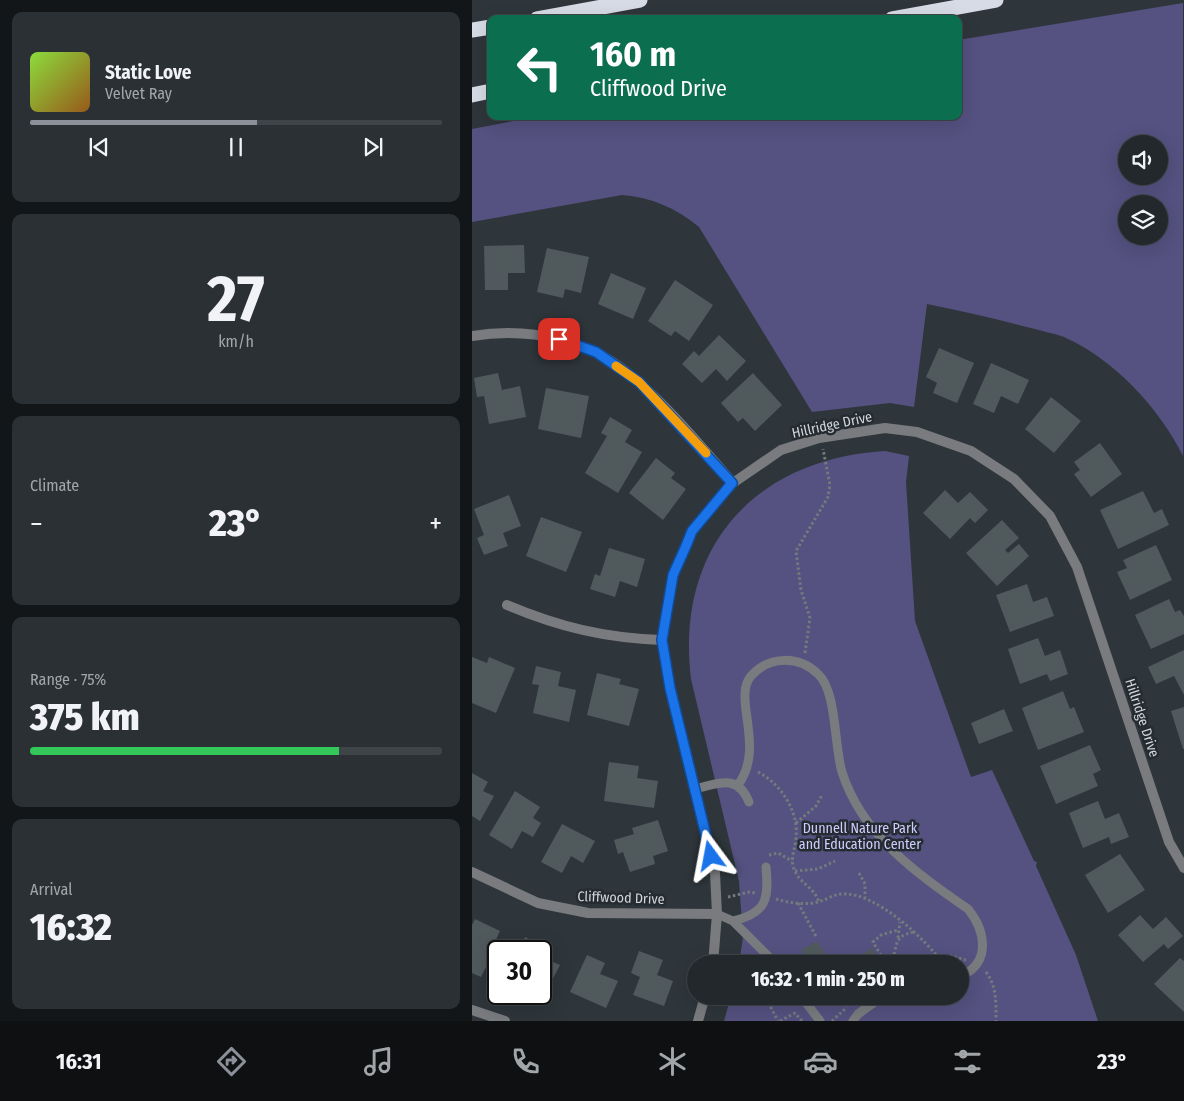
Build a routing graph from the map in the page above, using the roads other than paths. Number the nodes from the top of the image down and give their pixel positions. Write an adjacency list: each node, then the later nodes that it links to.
1 (640, 0): 3 (highway)
2 (996, 0): 4 (highway)
3 (559, 15)
4 (914, 15)
5 (487, 28): 6 (highway)
6 (472, 30)
7 (487, 92): 8 (highway)
8 (472, 95)
9 (472, 336): 10 (street)
10 (732, 483): 12 (street, Hillridge Drive); 17 (street, Hillridge Drive)
11 (507, 605): 12 (street)
12 (662, 640): 14 (street, Hillridge Drive)
13 (738, 785): 14 (lane); 15 (lane); 23 (lane)
14 (694, 789): 19 (street, Hillridge Drive)
15 (749, 802)
16 (766, 867): 20 (lane)
17 (1184, 868)
18 (472, 872): 19 (street, Cliffwood Drive)
19 (717, 914): 20 (lane); 21 (street, Hillridge Drive)
20 (733, 920): 22 (lane)
21 (713, 955)
22 (767, 955)
23 (969, 970)
24 (702, 1005): 29 (street)
25 (808, 1005): 30 (lane)
26 (870, 1005): 31 (lane)
27 (472, 1010): 28 (street)
28 (505, 1021)
29 (698, 1021)
30 (820, 1021)
31 (853, 1021)

